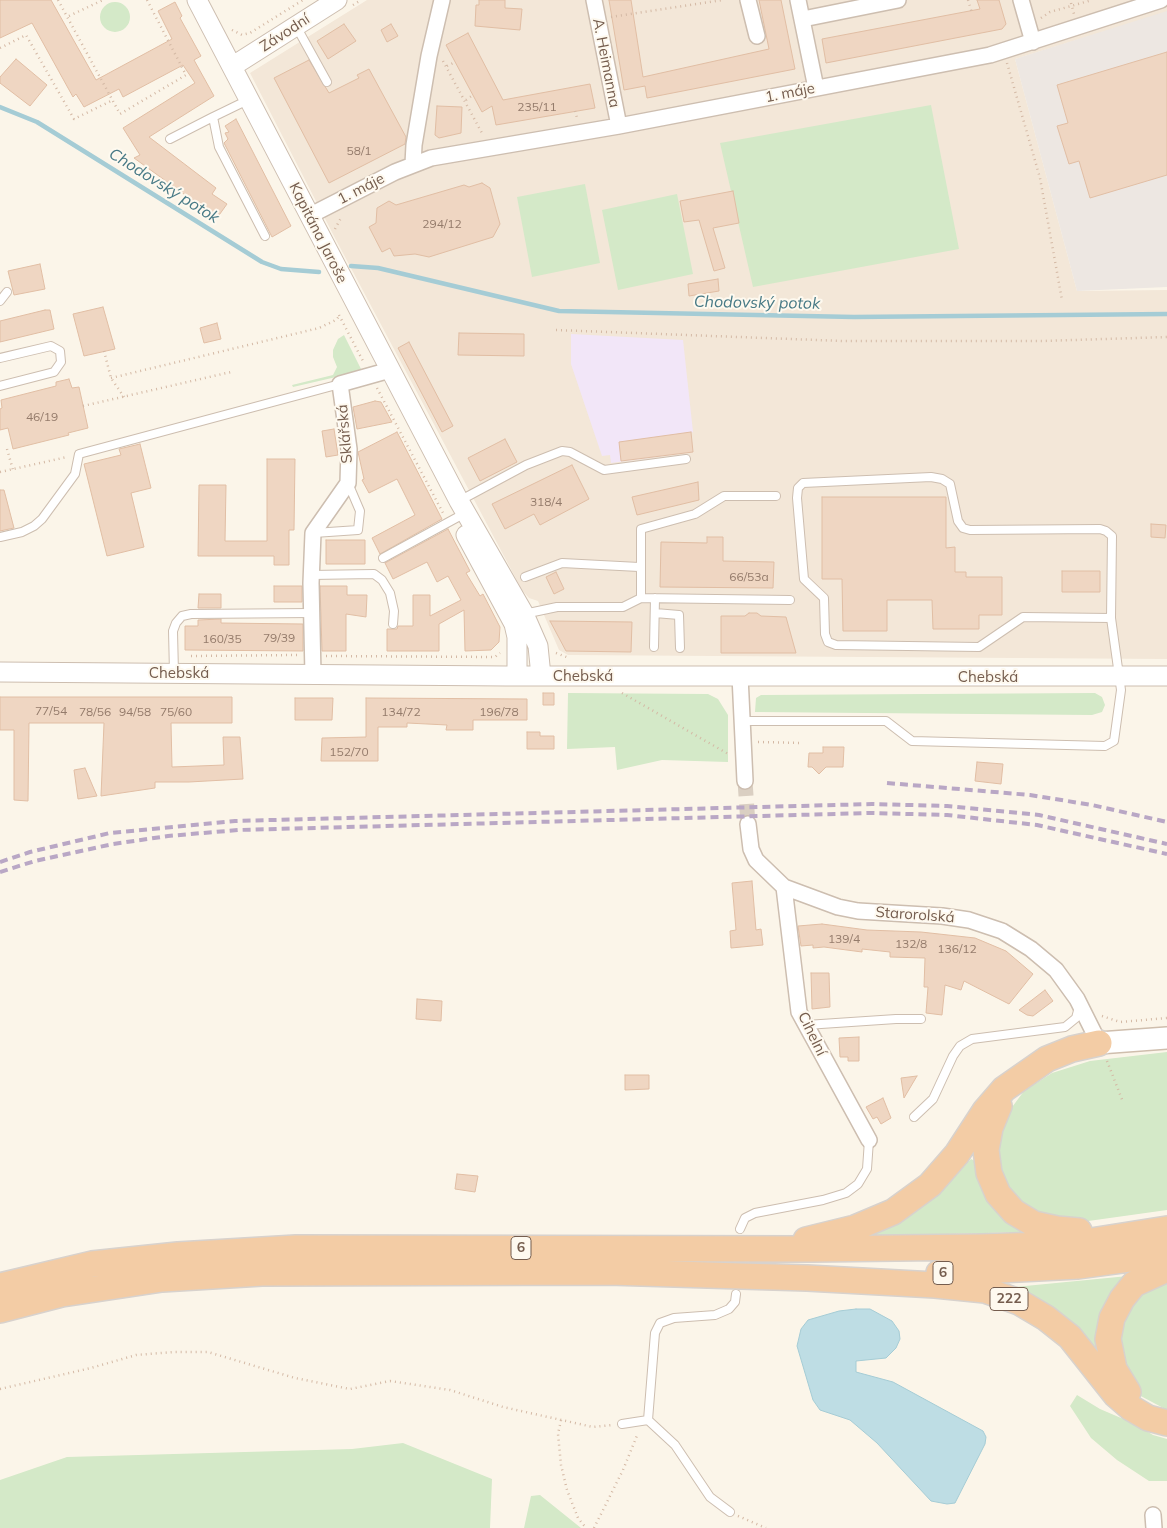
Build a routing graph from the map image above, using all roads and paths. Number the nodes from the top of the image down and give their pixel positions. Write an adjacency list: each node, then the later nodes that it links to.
1 (58, 0): 20 (path)
2 (103, 0): 20 (path)
3 (147, 0): 38 (path)
4 (197, 0): 32 (street, Kapitána Jaroše)
5 (303, 0): 25 (path)
6 (337, 0): 24 (street, Závodní)
7 (442, 0): 29 (street)
8 (594, 0): 22 (street, A. Heimanna)
9 (723, 0): 22 (path)
10 (748, 0): 26 (street)
11 (798, 0): 21 (street)
12 (898, 0): 21 (street)
13 (968, 0): 18 (path)
14 (1021, 0): 27 (street)
15 (1092, 0): 17 (path)
16 (1161, 0): 27 (street, 1. máje)
17 (1072, 5): 19 (path); 23 (path)
18 (972, 13)
19 (1075, 15)
20 (69, 16): 38 (path)
21 (803, 19): 35 (street)
22 (597, 20): 43 (street, A. Heimanna)
23 (1035, 21)
24 (296, 26): 32 (street, Závodní); 34 (lane)
25 (250, 33)
26 (757, 36)
27 (1033, 42): 35 (street, 1. máje)
28 (0, 48): 38 (path)
29 (430, 50): 33 (path); 46 (street)
30 (1005, 57): 50 (path)
31 (455, 62): 33 (path)
32 (233, 66): 37 (street, Kapitána Jaroše)
33 (447, 66): 39 (path)
34 (327, 82)
35 (816, 88): 43 (street, 1. máje)
36 (473, 95): 39 (path)
37 (250, 99): 41 (lane); 47 (street, Kapitána Jaroše)
38 (112, 100)
39 (466, 100): 45 (path)
40 (575, 112): 42 (path)
41 (213, 118): 44 (lane); 48 (lane)
42 (577, 120)
43 (619, 126): 45 (street, 1. máje)
44 (170, 139)
45 (490, 148): 46 (street, 1. máje)
46 (413, 164): 47 (street, 1. máje)
47 (309, 216): 58 (street, Kapitána Jaroše)
48 (265, 236)
49 (7, 292): 51 (lane)
50 (1062, 300)
51 (0, 301)
52 (342, 311): 53 (path)
53 (340, 315): 60 (path); 61 (path)
54 (556, 330): 55 (path)
55 (1167, 337)
56 (104, 351): 61 (path)
57 (0, 358): 63 (lane)
58 (390, 370): 60 (street, Sklářská); 73 (street, Kapitána Jaroše)
59 (231, 372): 64 (path)
60 (370, 375): 62 (street, Sklářská); 73 (path)
61 (111, 378): 64 (path)
62 (340, 384): 67 (lane); 71 (street, Sklářská)
63 (0, 386)
64 (124, 396): 65 (path)
65 (83, 406)
66 (7, 449): 69 (path)
67 (78, 454): 69 (path); 75 (lane)
68 (686, 459): 73 (lane)
69 (13, 470): 70 (path)
70 (0, 472)
71 (348, 483): 74 (street, Sklářská); 74 (lane)
72 (776, 496): 77 (lane)
73 (455, 513): 76 (lane); 85 (street, Kapitána Jaroše); 95 (street, Kapitána Jaroše)
74 (313, 533): 79 (street)
75 (0, 537)
76 (384, 558)
77 (639, 567): 78 (lane); 80 (lane)
78 (524, 577)
79 (311, 579): 83 (street); 87 (lane)
80 (641, 598): 81 (lane); 85 (lane)
81 (655, 598): 82 (lane); 84 (lane)
82 (790, 600)
83 (312, 613): 90 (street); 92 (lane)
84 (655, 613): 88 (lane); 89 (lane)
85 (524, 614): 96 (street, Kapitána Jaroše)
86 (1111, 618): 86 (lane); 98 (lane)
87 (393, 624)
88 (654, 646)
89 (680, 648)
90 (313, 656): 91 (path); 92 (path); 94 (street)
91 (495, 656)
92 (174, 664): 93 (street, Chebská); 94 (street, Chebská)
93 (0, 672)
94 (313, 675): 95 (street, Chebská)
95 (517, 676): 96 (street, Chebská)
96 (541, 676): 97 (street, Chebská)
97 (740, 676): 98 (street, Chebská); 101 (street)
98 (1118, 676): 99 (street, Chebská); 101 (lane)
99 (1167, 676)
100 (616, 690): 104 (path)
101 (743, 721): 105 (street)
102 (754, 742): 103 (path)
103 (803, 743)
104 (733, 756)
105 (745, 780)
106 (748, 824): 107 (street, Starorolská)
107 (784, 888): 108 (street, Starorolská); 111 (street, Cihelní)
108 (1081, 1007): 109 (path); 113 (street, Starorolská); 116 (lane)
109 (1167, 1018)
110 (922, 1019): 111 (lane)
111 (806, 1025): 117 (street, Cihelní)
112 (1167, 1038): 113 (main road)
113 (1100, 1044): 114 (highway); 115 (path)
114 (1021, 1078): 119 (highway); 120 (highway)
115 (1123, 1102)
116 (914, 1117)
117 (869, 1140): 120 (lane)
118 (1167, 1229): 119 (highway, 6)
119 (1139, 1234): 120 (highway, 6)
120 (743, 1239): 124 (highway, 6)
121 (1167, 1254): 123 (highway, 6)
122 (1167, 1269): 131 (highway)
123 (807, 1278): 126 (highway, 6); 131 (highway, 222)
124 (0, 1286)
125 (736, 1294): 129 (lane)
126 (0, 1310)
127 (0, 1389): 128 (path)
128 (562, 1420): 132 (path); 134 (path)
129 (648, 1420): 130 (lane); 133 (lane)
130 (638, 1421): 132 (lane); 135 (path)
131 (1166, 1422)
132 (622, 1424)
133 (730, 1512): 136 (path)
134 (586, 1528)
135 (594, 1528)
136 (766, 1528)

